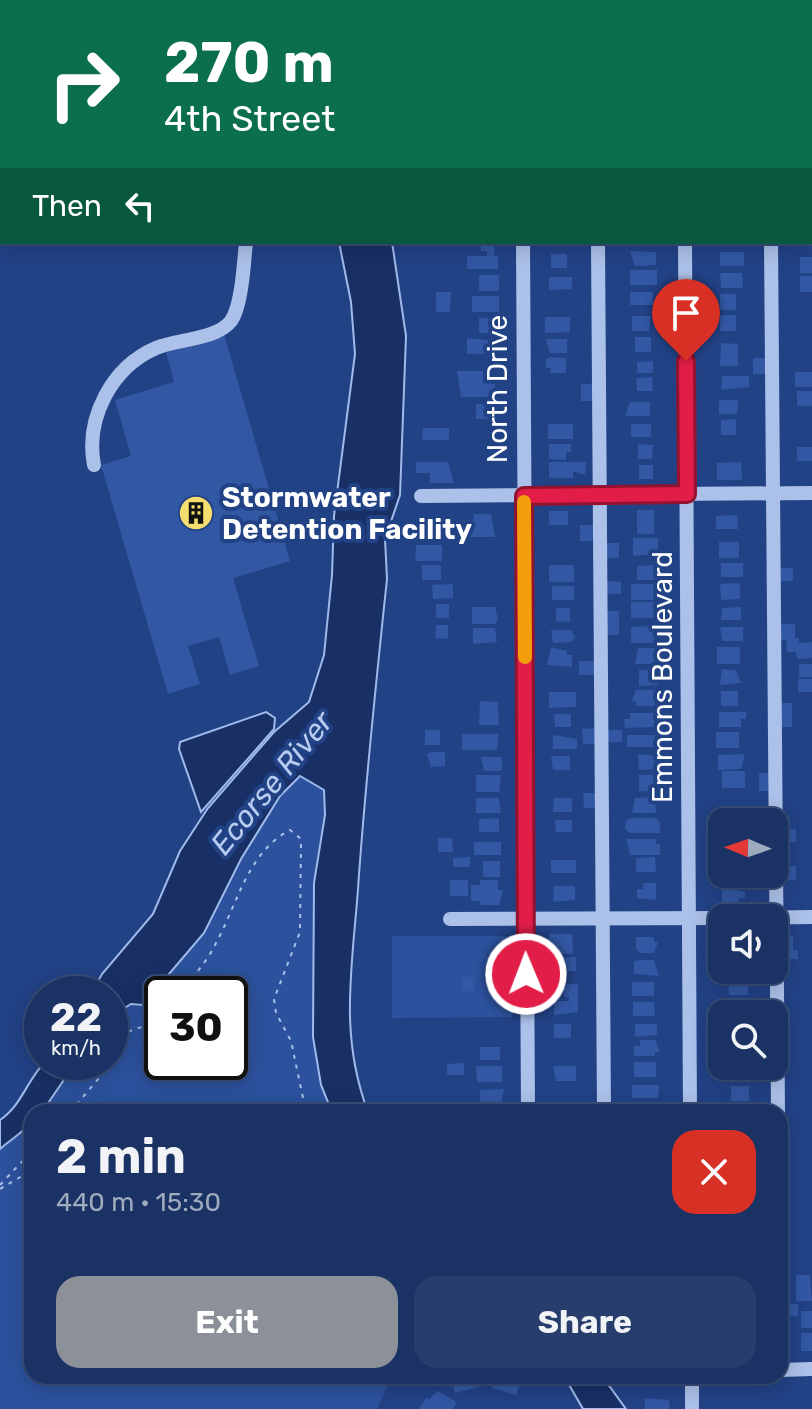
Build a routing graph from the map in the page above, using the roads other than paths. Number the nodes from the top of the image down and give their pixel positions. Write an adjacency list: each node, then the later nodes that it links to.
1 (246, 244): 6 (street)
2 (523, 244): 12 (street, North Drive)
3 (598, 244): 10 (street)
4 (685, 244): 9 (street, Emmons Boulevard)
5 (771, 244): 7 (street)
6 (94, 465)
7 (773, 493): 8 (street); 9 (street); 13 (street)
8 (812, 493)
9 (687, 494): 10 (street); 19 (street, Emmons Boulevard)
10 (600, 495): 12 (street); 18 (street)
11 (421, 496): 12 (street)
12 (524, 496): 20 (street, North Drive)
13 (776, 904)
14 (812, 917): 16 (street)
15 (708, 918): 19 (street)
16 (788, 918)
17 (450, 919): 20 (street)
18 (603, 919): 19 (street); 20 (street); 23 (street)
19 (689, 919): 24 (street, Emmons Boulevard)
20 (526, 920): 22 (street, North Drive)
21 (777, 984): 25 (street)
22 (528, 1104)
23 (604, 1104)
24 (690, 1104)
25 (778, 1104)
26 (812, 1369): 27 (street)
27 (788, 1370)
28 (692, 1384): 29 (street)
29 (692, 1409)

